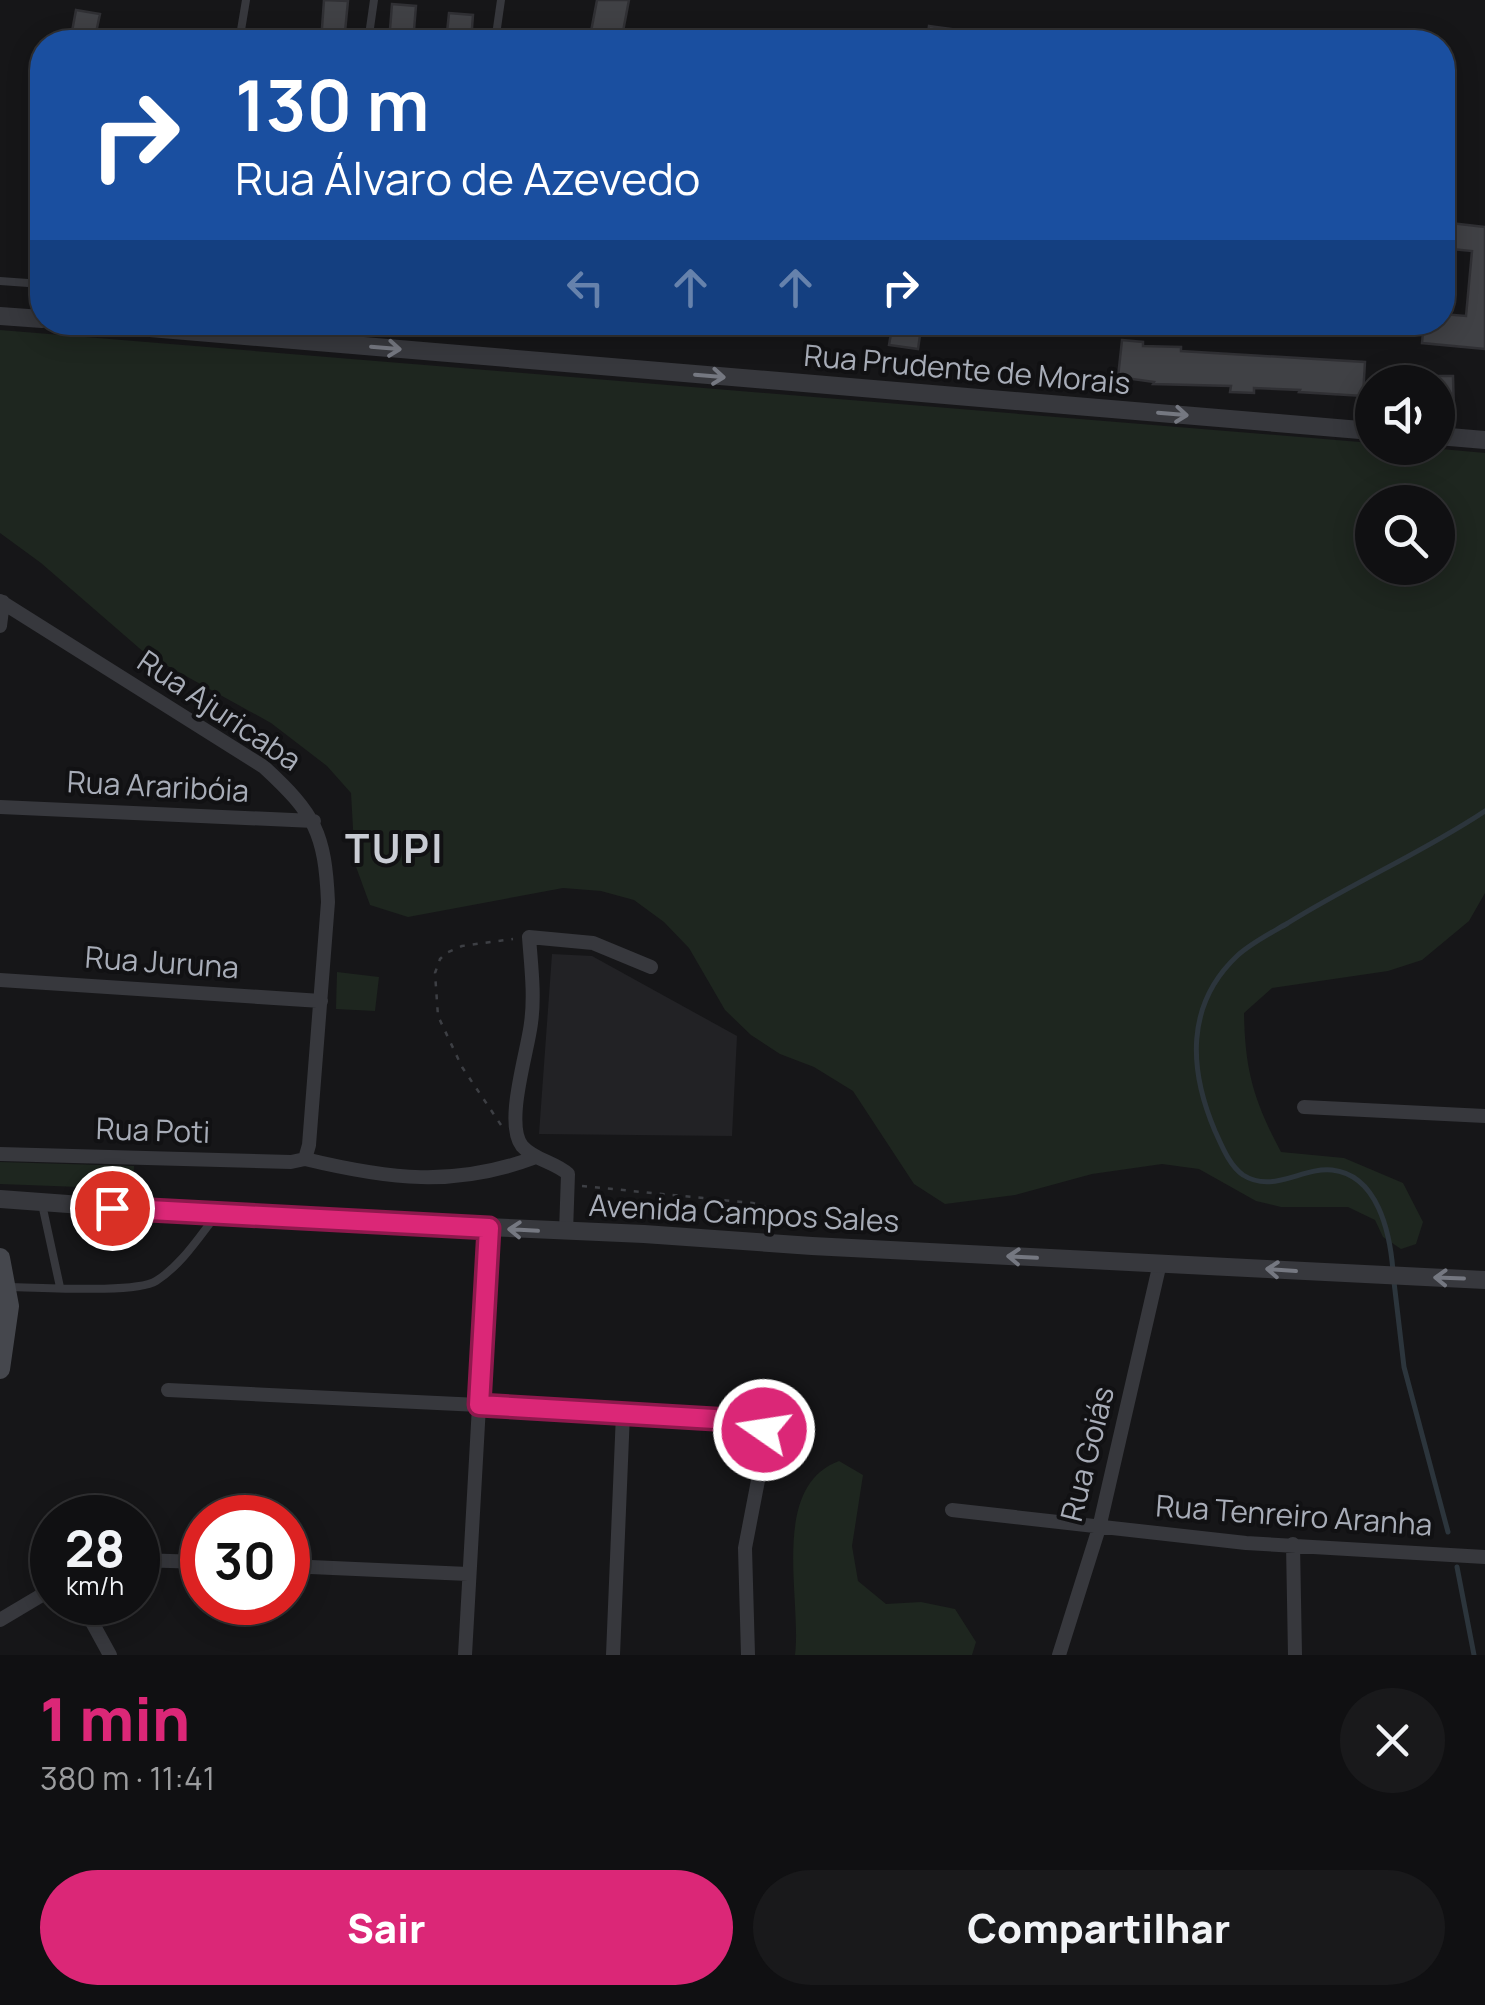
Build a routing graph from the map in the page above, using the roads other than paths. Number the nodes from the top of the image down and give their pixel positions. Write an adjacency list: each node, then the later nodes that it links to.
1 (246, 0): 4 (lane)
2 (374, 0): 5 (lane)
3 (501, 0): 6 (lane)
4 (241, 30)
5 (370, 30)
6 (497, 30)
7 (0, 281): 8 (lane)
8 (30, 283)
9 (0, 316): 10 (street)
10 (30, 318)
11 (234, 335): 12 (street, Rua Prudente de Morais, one-way to 12)
12 (1355, 430)
13 (1455, 437): 14 (street)
14 (1485, 440)
15 (1, 602): 16 (street); 18 (street, Rua Ajuricaba)
16 (0, 626)
17 (0, 808): 18 (street, Rua Araribóia)
18 (314, 822): 21 (street, Rua Ajuricaba)
19 (651, 967): 25 (street)
20 (0, 980): 21 (street, Rua Juruna)
21 (321, 1001): 26 (street, Rua Ajuricaba)
22 (1304, 1107): 23 (street)
23 (1485, 1116)
24 (0, 1154): 26 (street, Rua Poti)
25 (536, 1157): 26 (street, Rua Poti); 31 (street)
26 (304, 1159)
27 (0, 1199): 28 (street, Avenida Campos Sales)
28 (42, 1204): 29 (street, Avenida Campos Sales); 36 (lane)
29 (217, 1215): 30 (street, Avenida Campos Sales); 36 (lane)
30 (489, 1228): 31 (street, Avenida Campos Sales, one-way to 30); 39 (street)
31 (566, 1232): 33 (street, Avenida Campos Sales, one-way to 31)
32 (0, 1258): 35 (main road)
33 (1160, 1263): 34 (street, Avenida Campos Sales, one-way to 33); 42 (street, Rua Goiás)
34 (1485, 1280)
35 (8, 1286): 36 (lane); 37 (main road)
36 (60, 1287)
37 (0, 1369)
38 (168, 1390): 39 (street)
39 (479, 1405): 40 (street); 46 (street)
40 (624, 1413): 52 (street); 53 (street)
41 (952, 1510): 42 (street, Rua Tenreiro Aranha)
42 (1098, 1528): 43 (street, Rua Tenreiro Aranha); 54 (street, Rua Goiás)
43 (1293, 1544): 44 (street, Rua Tenreiro Aranha); 55 (street)
44 (1485, 1557)
45 (310, 1567): 46 (street)
46 (468, 1574): 51 (street)
47 (30, 1602): 48 (street)
48 (0, 1620)
49 (94, 1625): 50 (street)
50 (110, 1655)
51 (465, 1655)
52 (613, 1655)
53 (748, 1655)
54 (1059, 1655)
55 (1295, 1655)

